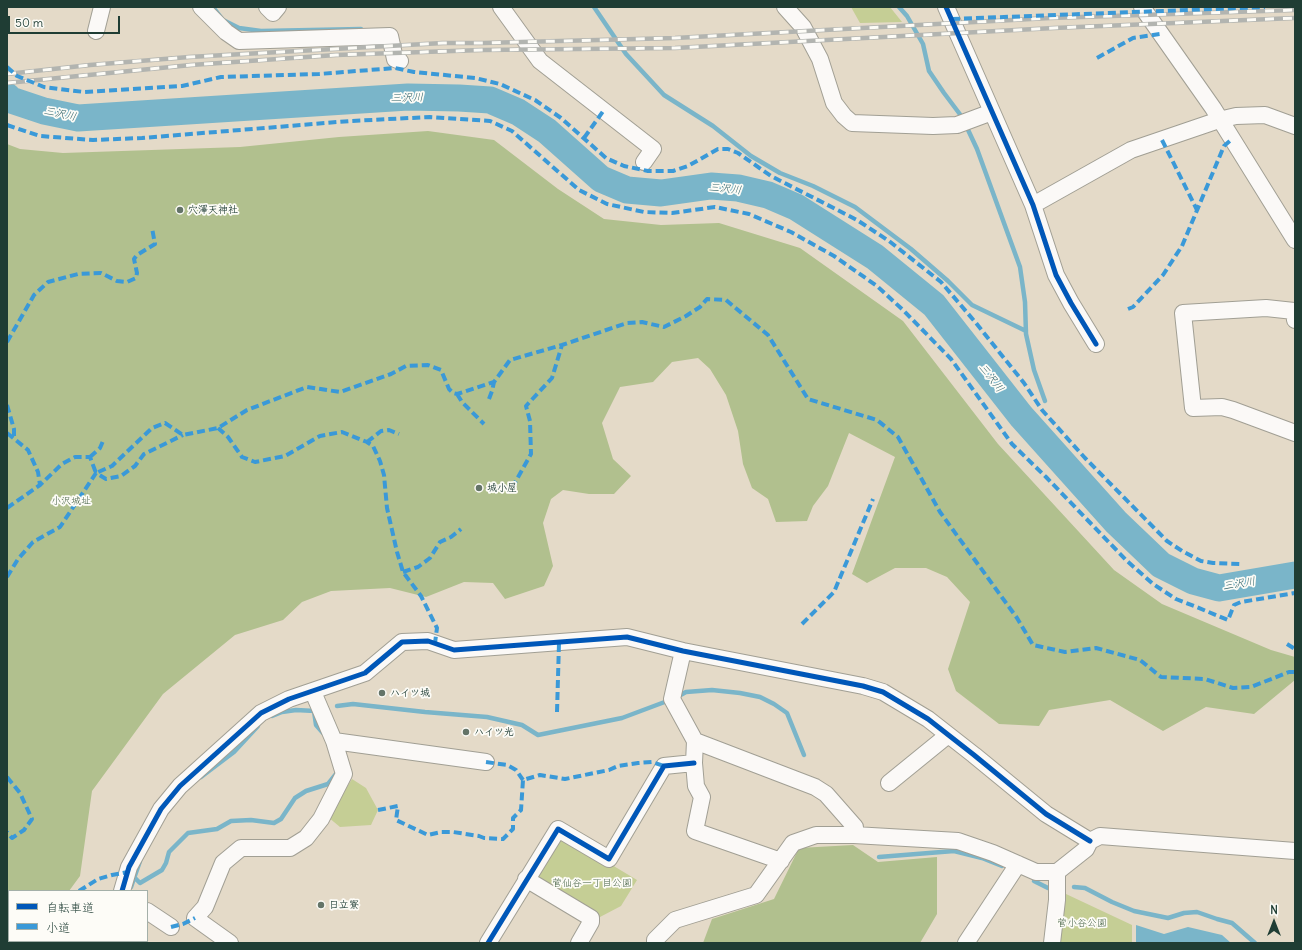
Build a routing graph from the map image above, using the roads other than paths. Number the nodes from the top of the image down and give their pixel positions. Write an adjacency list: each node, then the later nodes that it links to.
1 (102, 7): 9 (street)
2 (201, 7): 10 (street)
3 (268, 7): 4 (street)
4 (278, 7)
5 (501, 7): 14 (street)
6 (785, 7): 11 (street)
7 (946, 7): 11 (street)
8 (1142, 7): 12 (street)
9 (96, 31)
10 (400, 61)
11 (992, 112): 15 (street)
12 (1219, 120): 13 (street); 15 (street); 16 (street)
13 (1295, 126)
14 (644, 162)
15 (1032, 205): 18 (street)
16 (1295, 240)
17 (1295, 320): 19 (street)
18 (1096, 344)
19 (1295, 433)
20 (683, 650): 21 (street); 22 (street); 24 (street)
21 (313, 692): 23 (street); 35 (street)
22 (948, 735): 27 (street); 29 (street)
23 (334, 741): 25 (street); 38 (street)
24 (695, 741): 26 (street); 28 (street)
25 (486, 762)
26 (694, 763): 31 (street); 34 (street)
27 (889, 784)
28 (854, 835): 31 (street); 32 (street)
29 (1090, 841): 30 (street); 33 (street)
30 (1295, 851)
31 (780, 861): 41 (street)
32 (1018, 864): 33 (street); 42 (street)
33 (1057, 872): 43 (street)
34 (526, 879): 39 (street); 40 (street)
35 (122, 890)
36 (148, 913): 37 (street)
37 (171, 927)
38 (230, 943)
39 (488, 943)
40 (579, 943)
41 (654, 943)
42 (966, 943)
43 (1052, 943)

